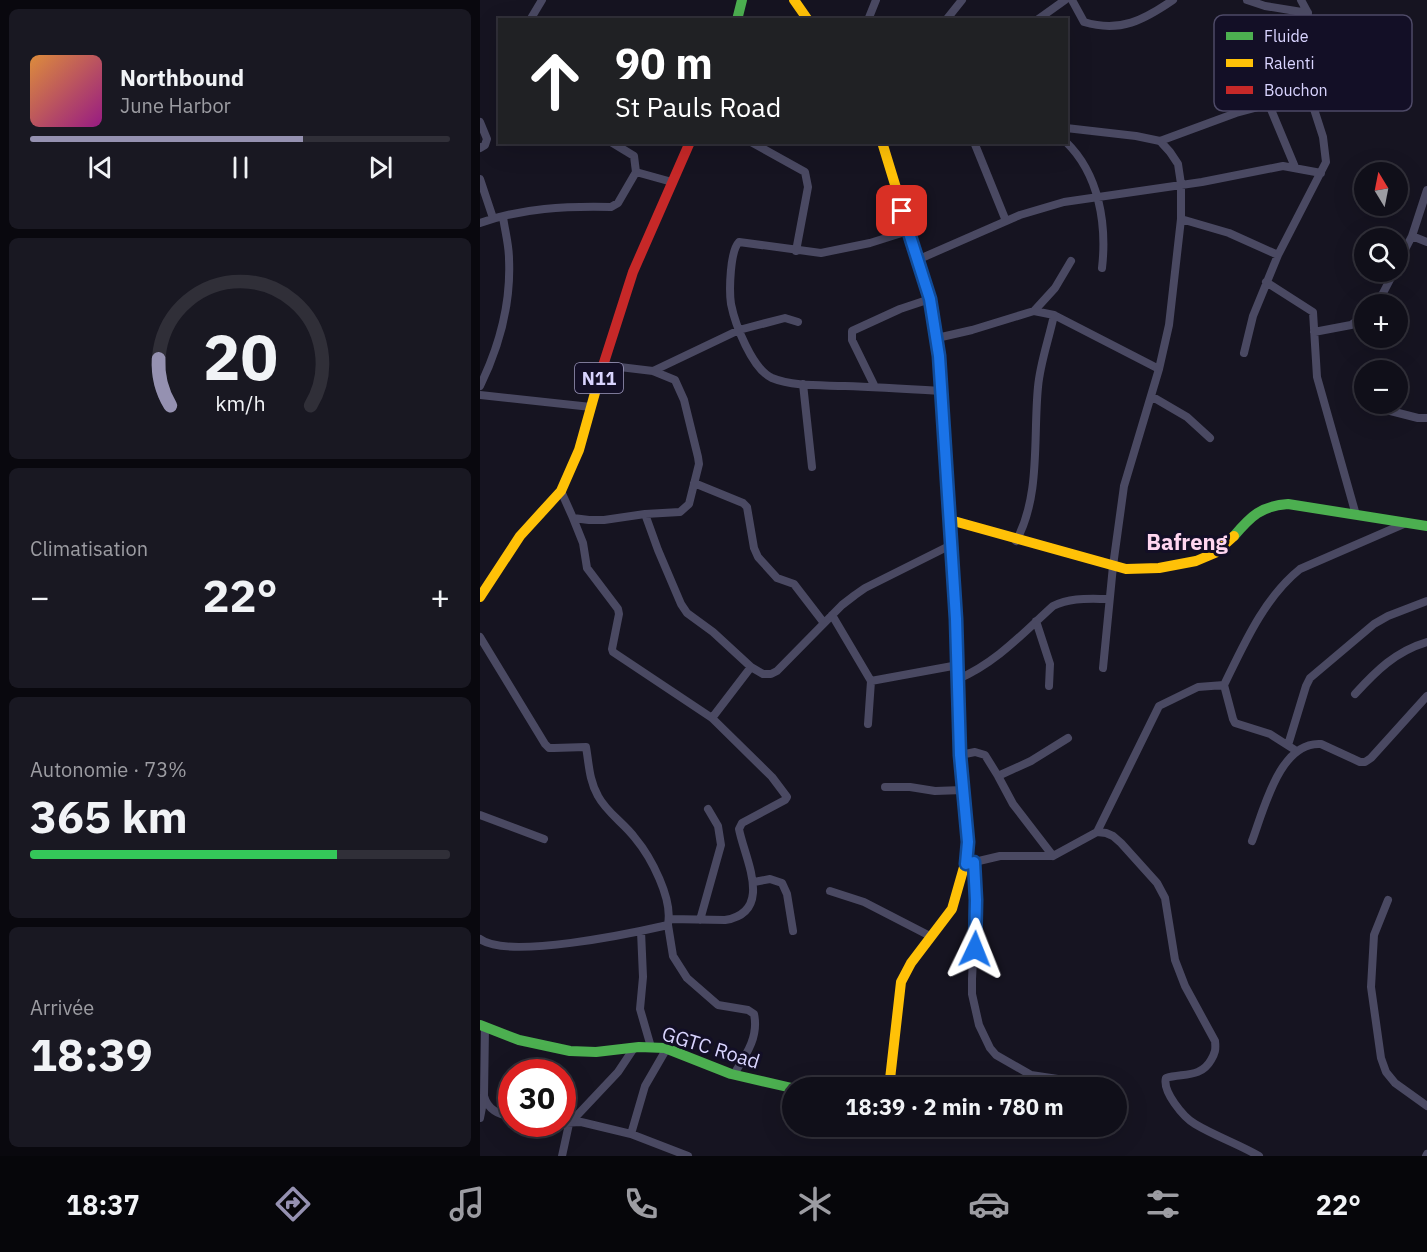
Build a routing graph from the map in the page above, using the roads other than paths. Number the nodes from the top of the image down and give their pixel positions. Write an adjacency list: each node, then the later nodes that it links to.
1 (542, 0): 12 (street)
2 (742, 0): 13 (main road)
3 (794, 0): 14 (main road)
4 (876, 0): 15 (street)
5 (962, 0): 16 (street)
6 (1065, 0): 17 (street)
7 (1072, 0): 8 (street)
8 (1173, 0)
9 (1247, 0): 11 (street)
10 (1301, 0): 11 (street)
11 (1308, 13)
12 (531, 18)
13 (738, 18)
14 (807, 18)
15 (869, 18)
16 (948, 18)
17 (1040, 18)
18 (1244, 111): 23 (street)
19 (1272, 111): 31 (street)
20 (1315, 111): 33 (street)
21 (480, 122): 30 (street)
22 (1068, 128): 23 (street)
23 (1160, 141): 36 (street)
24 (614, 144): 32 (street)
25 (689, 144): 35 (main road, N11)
26 (756, 144): 48 (street)
27 (883, 144): 44 (main road)
28 (975, 144): 42 (street)
29 (1068, 144): 38 (street)
30 (480, 148)
31 (1294, 167): 33 (street); 36 (street)
32 (636, 172): 35 (street); 39 (street)
33 (1321, 173): 49 (street)
34 (480, 179): 40 (street)
35 (672, 182): 63 (main road, N11)
36 (1181, 184): 38 (street); 41 (street)
37 (1427, 190): 45 (street)
38 (1098, 196): 42 (street); 52 (street)
39 (502, 217): 40 (street); 67 (street)
40 (493, 218): 43 (street)
41 (1181, 219): 49 (street); 64 (street)
42 (1006, 221): 50 (street)
43 (480, 223)
44 (908, 231): 48 (street); 50 (main road)
45 (1412, 236): 46 (street); 47 (street)
46 (1427, 242)
47 (1408, 244)
48 (796, 251): 59 (street)
49 (1278, 255): 53 (street)
50 (917, 260): 54 (main road)
51 (1071, 261): 55 (street)
52 (1102, 268)
53 (1266, 282): 60 (street); 62 (street)
54 (930, 299): 61 (main road); 68 (street)
55 (1034, 311): 56 (street); 61 (street)
56 (1054, 315): 64 (street); 85 (street)
57 (798, 322): 59 (street)
58 (1354, 324): 60 (street)
59 (739, 330): 65 (street); 66 (street)
60 (1314, 332): 80 (street)
61 (937, 338): 69 (main road)
62 (1244, 353)
63 (603, 365): 65 (street); 72 (main road, N11)
64 (1159, 369): 71 (street)
65 (653, 371): 77 (street)
66 (802, 384): 68 (street); 76 (street)
67 (480, 386)
68 (874, 387): 69 (street)
69 (941, 390): 82 (main road)
70 (480, 395): 72 (street)
71 (1151, 396): 75 (street); 87 (street)
72 (591, 407): 78 (main road, N11)
73 (1402, 414): 74 (street)
74 (1427, 418)
75 (1210, 438)
76 (812, 467)
77 (694, 483): 79 (street); 93 (street)
78 (561, 491): 81 (street); 88 (main road, N11)
79 (645, 514): 81 (street); 97 (street)
80 (1356, 515): 83 (main road); 87 (main road)
81 (573, 518): 105 (street)
82 (950, 520): 85 (main road); 86 (main road)
83 (1406, 523): 84 (main road); 101 (street)
84 (1427, 526)
85 (1016, 541): 87 (main road)
86 (951, 545): 91 (street); 96 (main road)
87 (1113, 566): 89 (street)
88 (480, 597)
89 (1109, 599): 92 (street); 98 (street)
90 (1427, 601): 108 (street)
91 (832, 615): 93 (street); 100 (street)
92 (1036, 621): 99 (street); 102 (street)
93 (824, 623): 97 (street)
94 (480, 637): 124 (street)
95 (1427, 642): 103 (street)
96 (958, 665): 99 (main road); 100 (street)
97 (751, 667): 105 (street)
98 (1103, 668)
99 (958, 679): 109 (main road)
100 (871, 681): 106 (street)
101 (1224, 685): 108 (street); 115 (street)
102 (1049, 686)
103 (1355, 694)
104 (1425, 700): 108 (street)
105 (712, 718): 120 (street)
106 (868, 724)
107 (1068, 738): 110 (street)
108 (1292, 747): 117 (street)
109 (960, 755): 110 (street); 112 (main road)
110 (998, 776): 118 (street)
111 (885, 787): 112 (street)
112 (963, 790): 119 (main road)
113 (708, 809): 123 (street)
114 (480, 815): 116 (street)
115 (1097, 832): 118 (street); 147 (street)
116 (544, 839)
117 (1252, 841)
118 (1053, 856): 119 (street)
119 (970, 863): 127 (main road); 135 (street)
120 (754, 882): 123 (street); 125 (street)
121 (830, 891): 127 (street)
122 (1388, 900): 138 (street)
123 (700, 920): 124 (street)
124 (668, 922): 126 (street); 133 (street)
125 (793, 930)
126 (641, 931): 128 (street); 130 (street)
127 (930, 936): 134 (main road)
128 (480, 939)
129 (483, 1026): 131 (main road, GGTC Road); 137 (street)
130 (651, 1047): 131 (main road, GGTC Road); 132 (main road, GGTC Road)
131 (634, 1048): 140 (street)
132 (667, 1048): 133 (main road, GGTC Road); 143 (street)
133 (734, 1074): 136 (main road, GGTC Road)
134 (890, 1077)
135 (1044, 1077)
136 (782, 1086)
137 (484, 1096): 139 (street); 141 (street)
138 (1427, 1106)
139 (498, 1112)
140 (576, 1113)
141 (480, 1118)
142 (576, 1122): 143 (street)
143 (631, 1134): 146 (street)
144 (564, 1137): 145 (street)
145 (562, 1156)
146 (688, 1156)
147 (1259, 1156)

